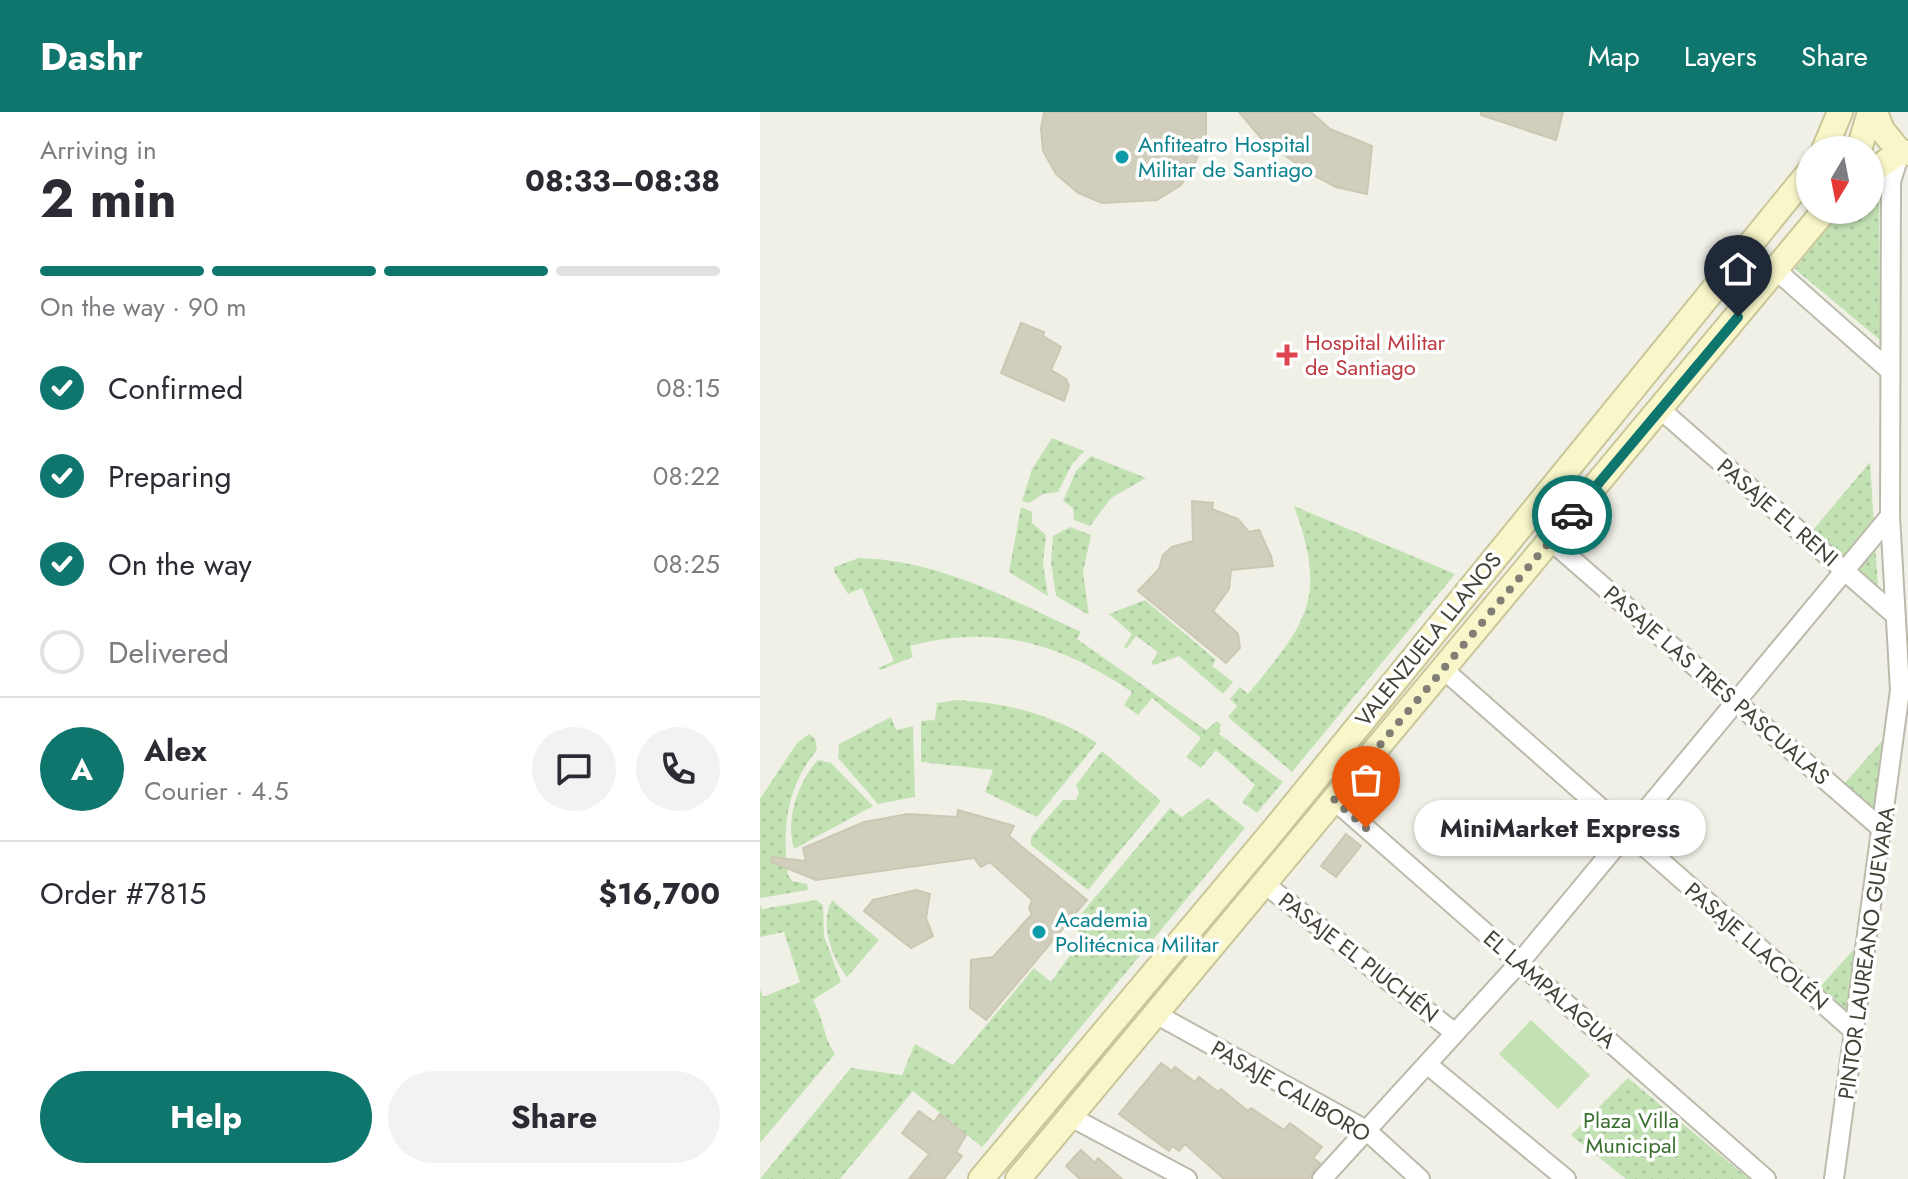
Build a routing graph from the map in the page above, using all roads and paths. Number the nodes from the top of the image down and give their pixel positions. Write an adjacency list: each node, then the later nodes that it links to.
1 (1840, 112): 3 (main road)
2 (1872, 112): 4 (main road); 5 (main road)
3 (1830, 136)
4 (1864, 136)
5 (1904, 153): 6 (main road); 10 (street, PINTOR LAUREANO GUEVARA)
6 (1884, 165)
7 (1796, 188): 30 (main road, VALENZUELA LLANOS)
8 (1814, 224): 9 (main road, VALENZUELA LLANOS)
9 (1777, 271): 10 (street); 11 (main road, VALENZUELA LLANOS)
10 (1888, 369): 12 (street, PINTOR LAUREANO GUEVARA)
11 (1660, 409): 13 (main road, VALENZUELA LLANOS); 15 (street, PASAJE EL RENI)
12 (1890, 516): 14 (street, PINTOR LAUREANO GUEVARA); 15 (street)
13 (1551, 541): 17 (main road, VALENZUELA LLANOS); 18 (street, PASAJE LAS TRES PASCUALAS)
14 (1901, 567): 16 (street, PINTOR LAUREANO GUEVARA)
15 (1845, 571): 16 (street, PASAJE EL RENI); 18 (street)
16 (1895, 615): 20 (street, PINTOR LAUREANO GUEVARA)
17 (1443, 669): 19 (main road, VALENZUELA LLANOS); 21 (street, PASAJE LLACOLÉN)
18 (1736, 702): 20 (street, PASAJE LAS TRES PASCUALAS); 21 (street)
19 (1334, 800): 22 (main road, VALENZUELA LLANOS); 23 (street, EL LAMPALAGUA)
20 (1883, 830): 25 (street, PINTOR LAUREANO GUEVARA)
21 (1628, 832): 23 (street); 25 (street, PASAJE LLACOLÉN)
22 (1262, 882): 24 (main road, VALENZUELA LLANOS); 26 (street, PASAJE EL PIUCHÉN)
23 (1520, 962): 26 (street); 36 (street, EL LAMPALAGUA)
24 (1154, 1013): 28 (main road, VALENZUELA LLANOS); 29 (street, PASAJE CALIBORO)
25 (1855, 1032): 37 (street, PINTOR LAUREANO GUEVARA)
26 (1455, 1033): 27 (street)
27 (1427, 1064): 29 (street); 35 (street)
28 (1069, 1116): 31 (main road, VALENZUELA LLANOS); 32 (street)
29 (1366, 1130): 33 (street); 34 (street, PASAJE CALIBORO)
30 (981, 1179)
31 (1018, 1179)
32 (1187, 1179)
33 (1322, 1179)
34 (1420, 1179)
35 (1566, 1179)
36 (1766, 1179)
37 (1834, 1179)

